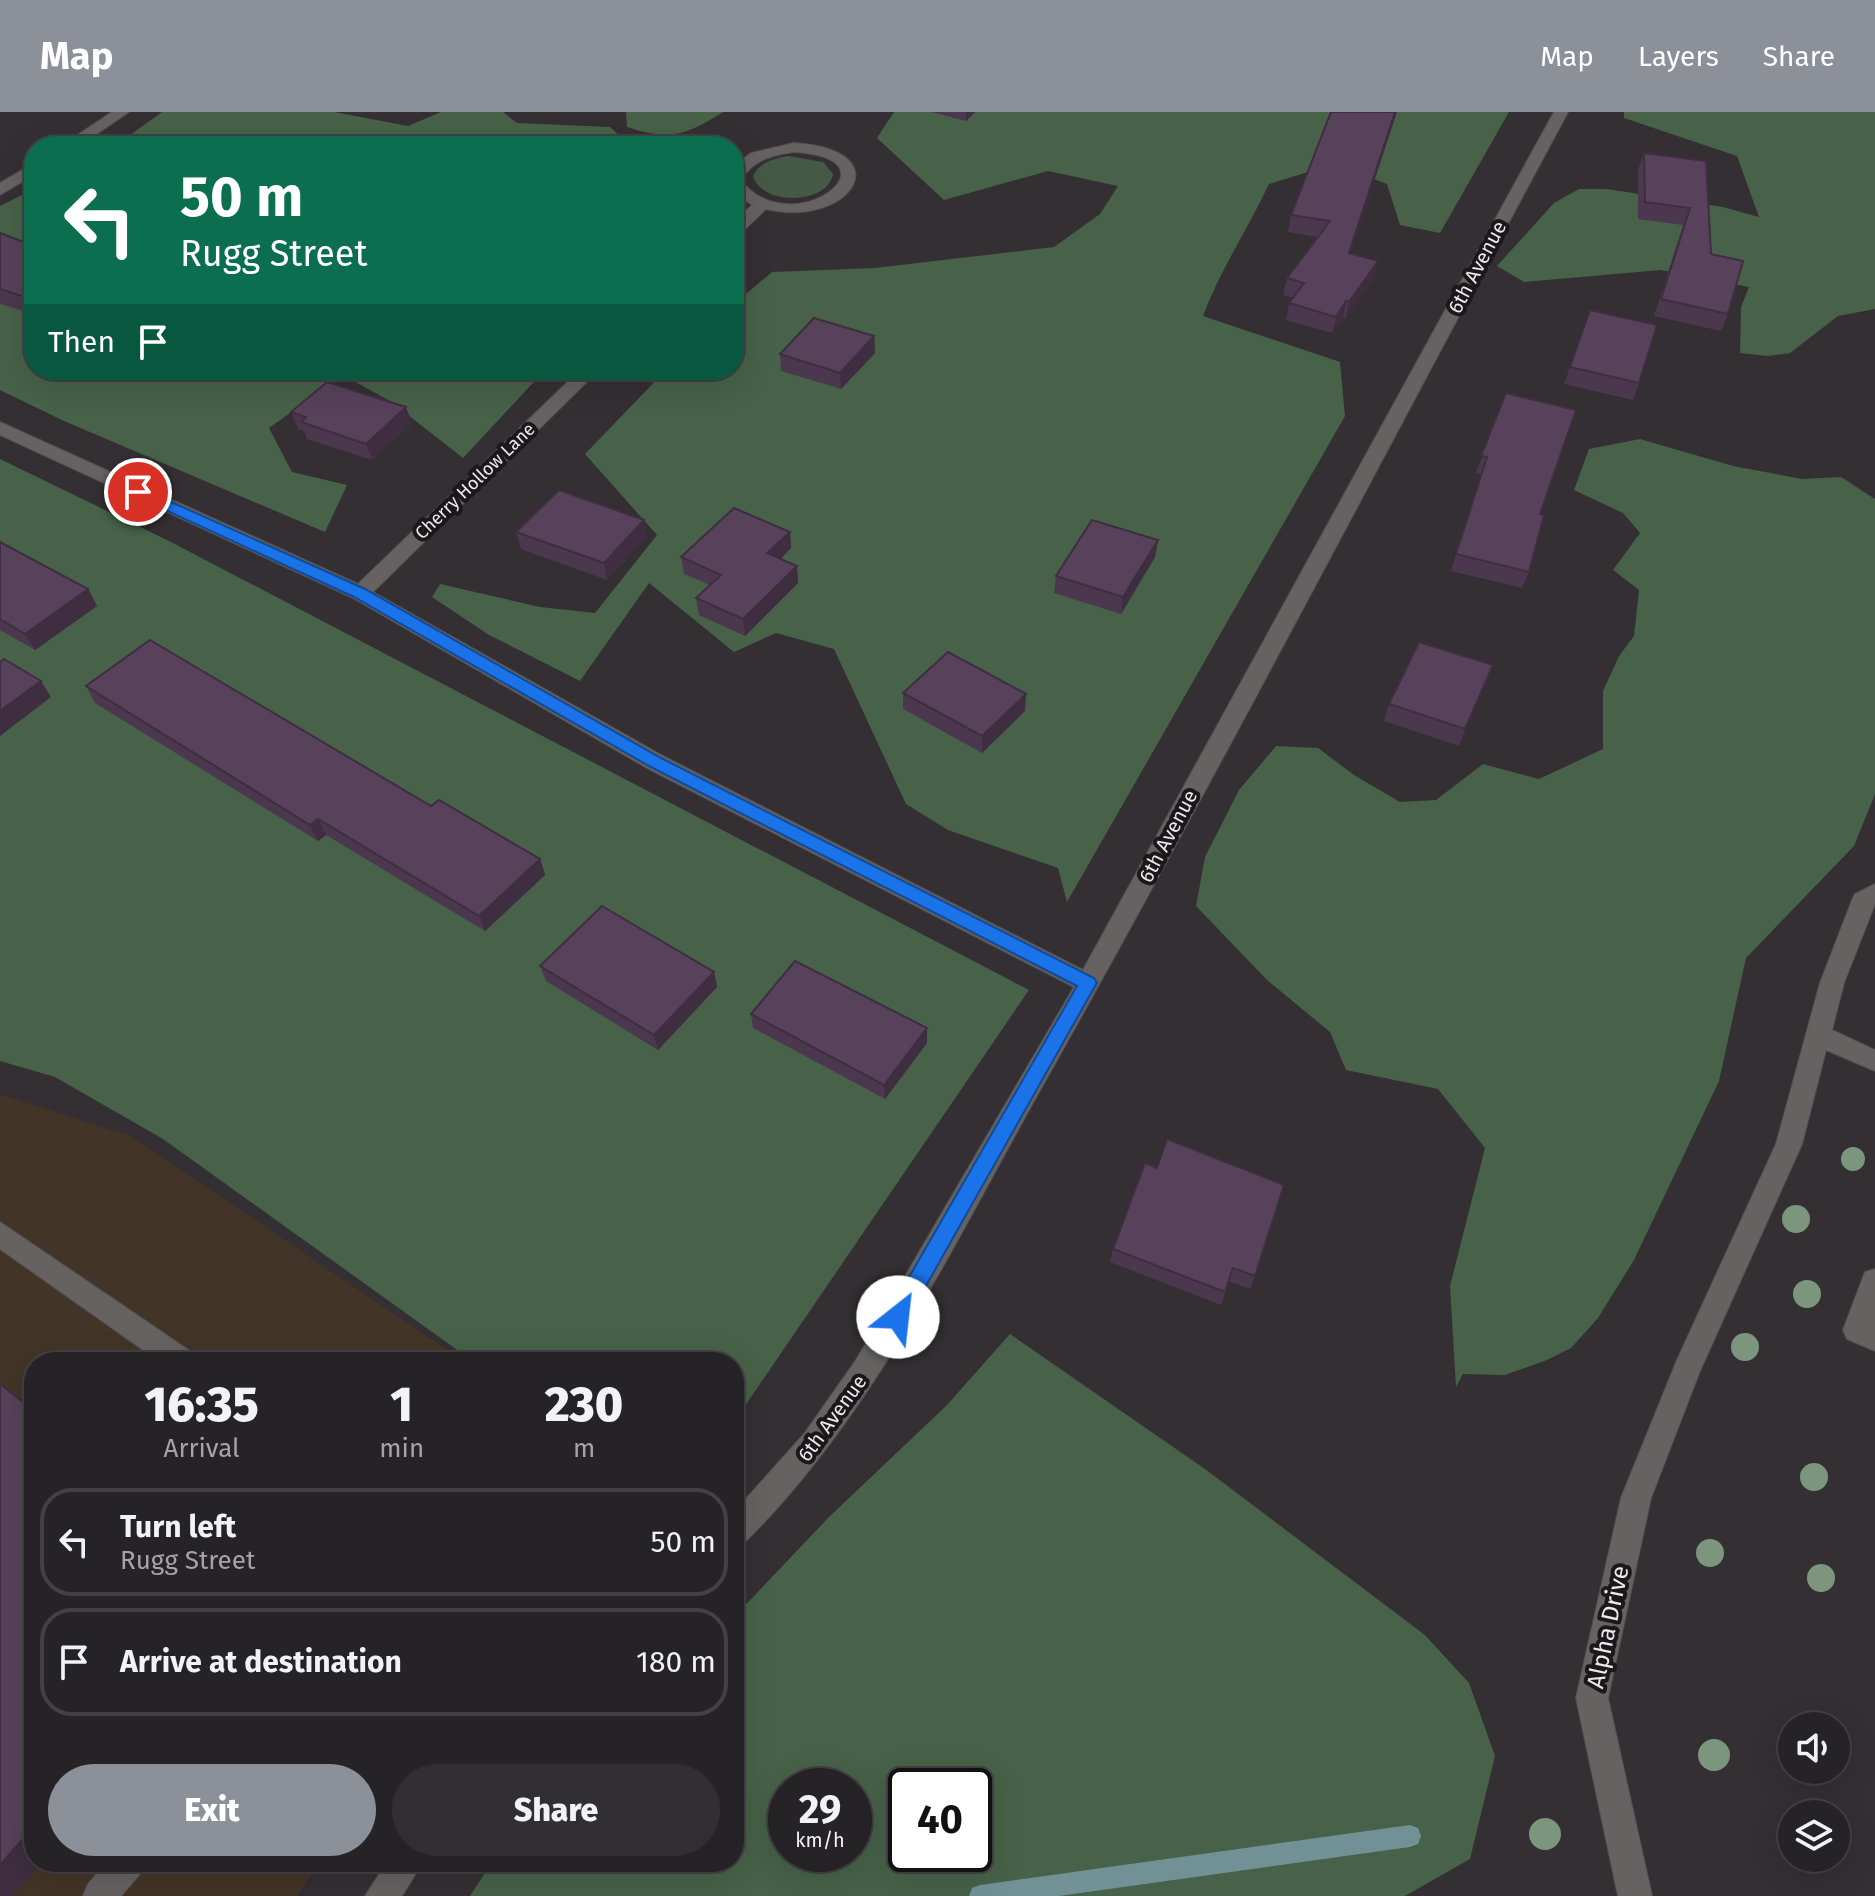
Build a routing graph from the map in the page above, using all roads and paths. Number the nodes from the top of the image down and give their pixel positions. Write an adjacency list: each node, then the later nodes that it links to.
1 (122, 112): 3 (street)
2 (1561, 112): 14 (street, 6th Avenue)
3 (85, 136)
4 (744, 162): 8 (street)
5 (24, 174): 6 (street)
6 (0, 190)
7 (744, 194): 8 (street)
8 (761, 205): 9 (street)
9 (744, 221)
10 (580, 380): 12 (street, Cherry Hollow Lane)
11 (0, 428): 12 (street)
12 (360, 593): 14 (street)
13 (1875, 893): 15 (street, Alpha Drive)
14 (1088, 983): 21 (street, 6th Avenue)
15 (1819, 1035): 16 (street); 26 (street, Alpha Drive)
16 (1875, 1061)
17 (0, 1234): 20 (street)
18 (1875, 1281): 19 (street)
19 (1875, 1338)
20 (169, 1352)
21 (744, 1524)
22 (120, 1872): 24 (street)
23 (400, 1872): 25 (street)
24 (100, 1896)
25 (382, 1896)
26 (1635, 1896)

